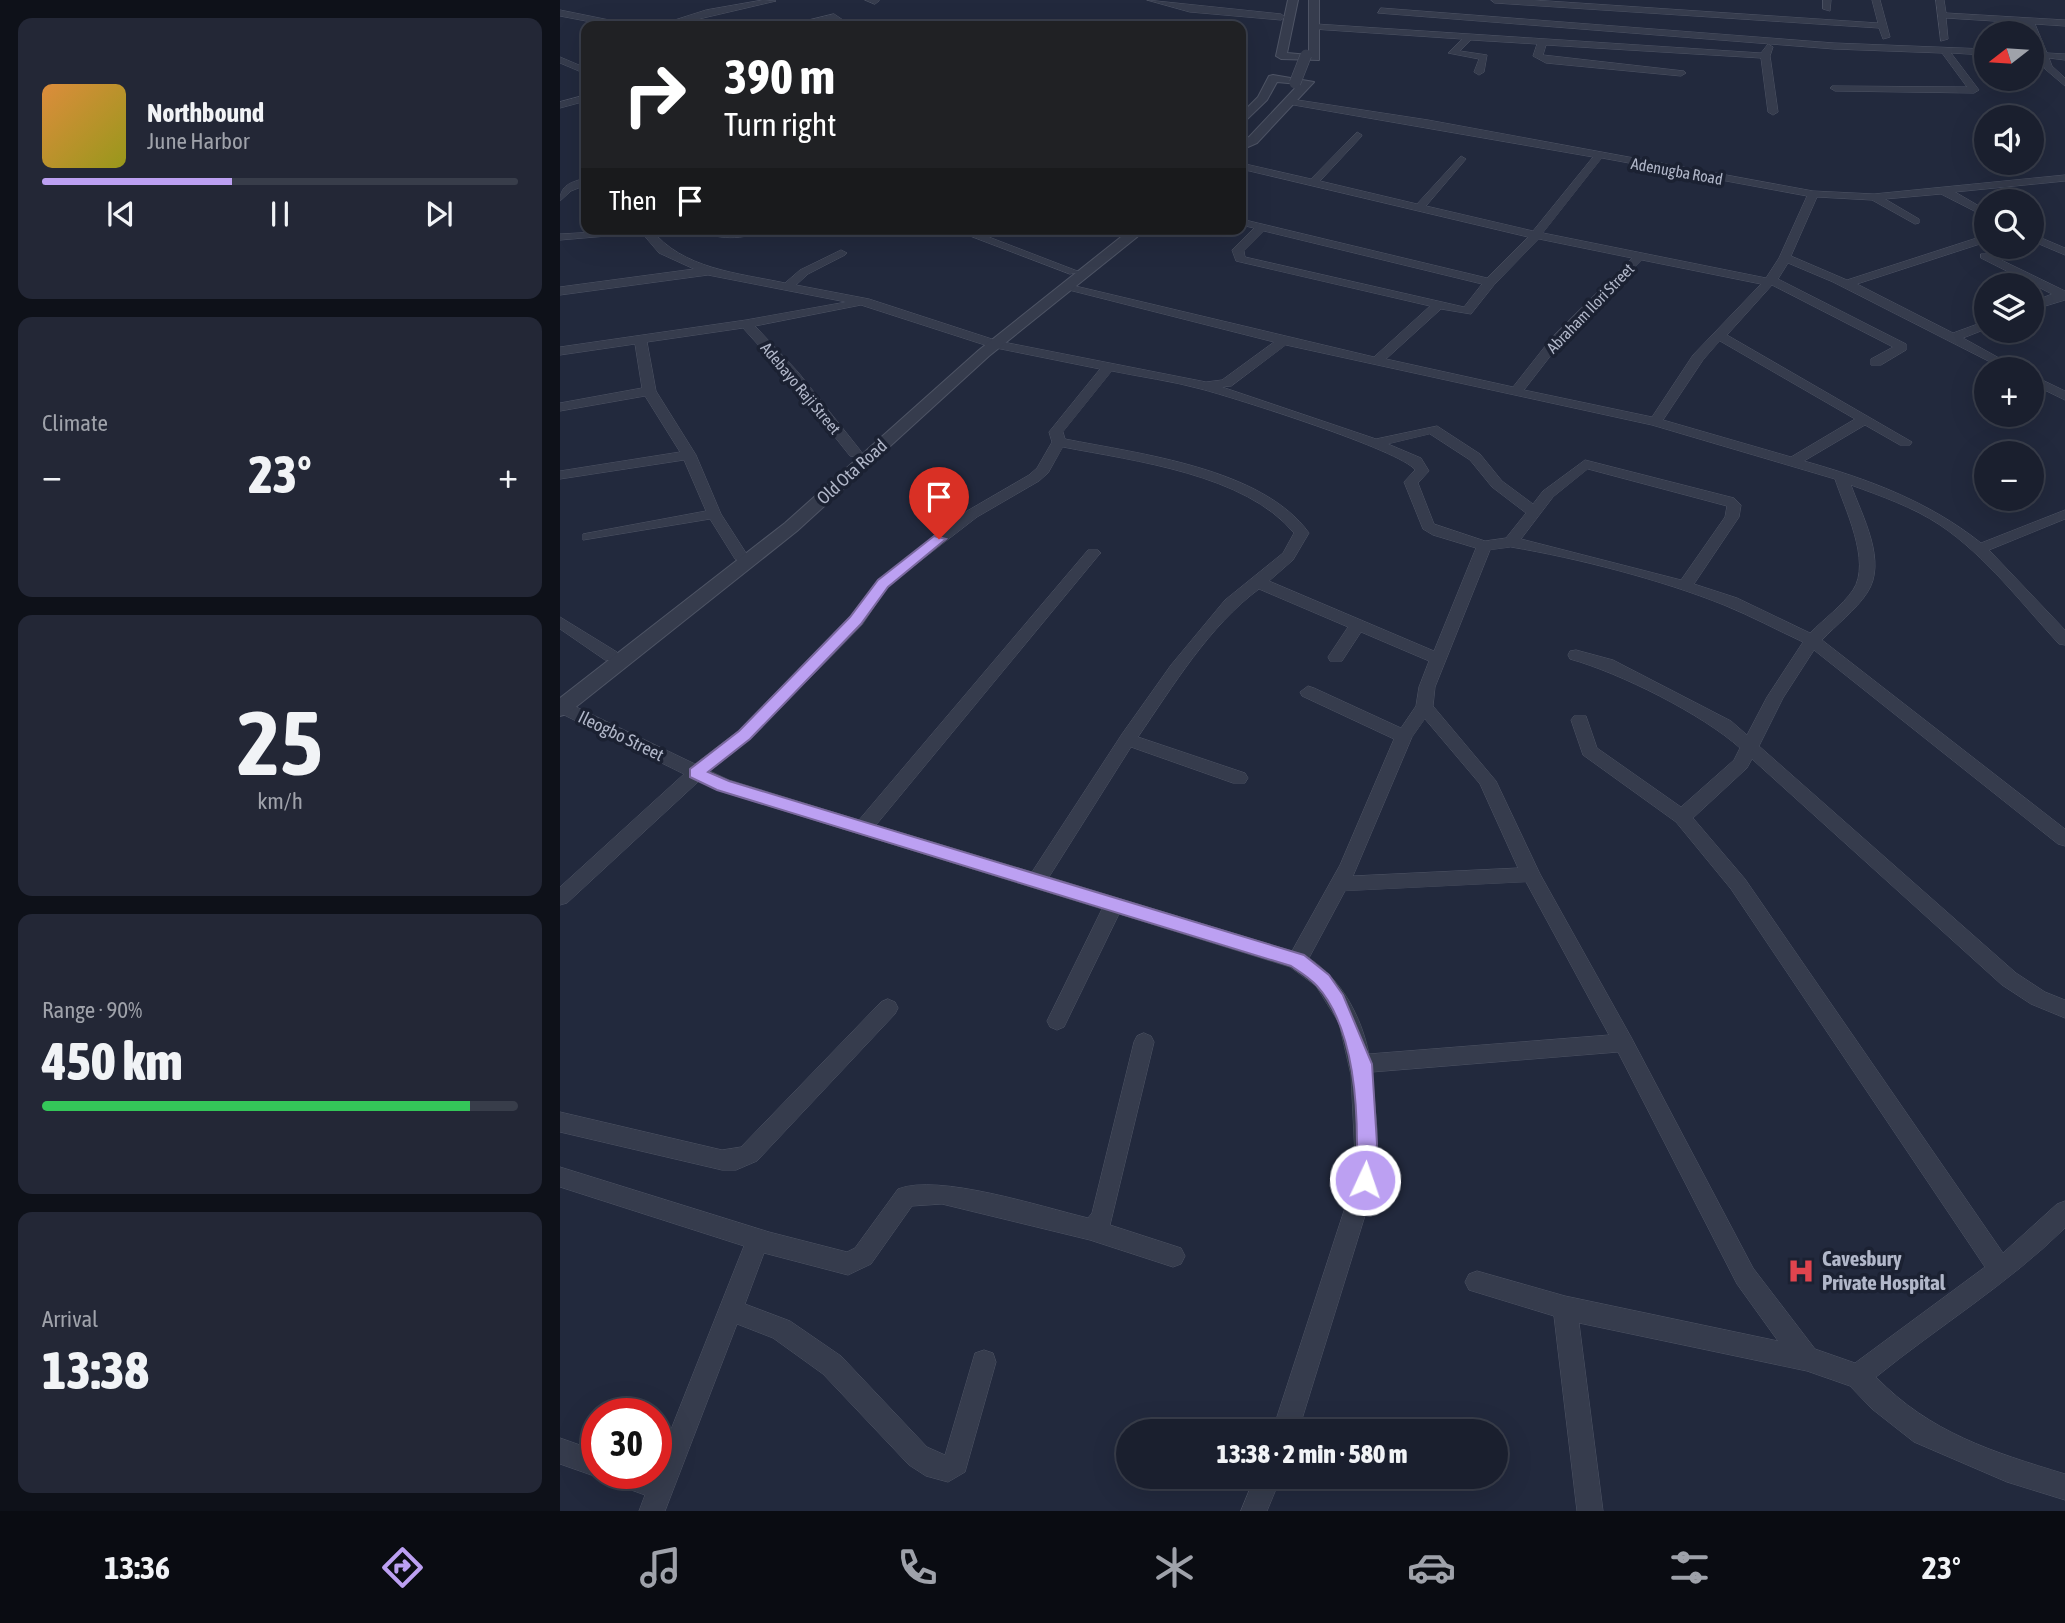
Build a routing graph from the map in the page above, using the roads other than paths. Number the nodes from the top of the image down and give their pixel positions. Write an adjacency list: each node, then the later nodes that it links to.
1 (716, 0): 13 (street)
2 (1218, 0): 14 (street)
3 (1293, 0): 28 (street)
4 (1299, 0): 45 (street)
5 (1312, 0): 28 (street); 45 (street, bridge)
6 (1384, 0): 15 (street)
7 (1495, 0): 18 (street)
8 (1719, 0): 18 (street)
9 (1876, 0): 27 (street)
10 (1940, 0): 17 (street)
11 (772, 1): 13 (street)
12 (1155, 1): 14 (street)
13 (739, 6): 21 (street)
14 (1212, 11): 19 (street)
15 (1381, 11): 29 (street); 30 (street)
16 (560, 13): 20 (street)
17 (1941, 15): 24 (street); 34 (street)
18 (1720, 16): 27 (street); 30 (street)
19 (1281, 17)
20 (599, 21)
21 (695, 21)
22 (814, 21): 23 (street)
23 (840, 21)
24 (2030, 21)
25 (2044, 22): 26 (street)
26 (2065, 23)
27 (1882, 26): 35 (street)
28 (1316, 27): 29 (street)
29 (1376, 30): 31 (street)
30 (1719, 35): 32 (street)
31 (1469, 37): 33 (street); 43 (street)
32 (1769, 41): 35 (street); 38 (street)
33 (1542, 42): 38 (street); 44 (street)
34 (1944, 45): 35 (street); 36 (street); 47 (street)
35 (1891, 48)
36 (1974, 50)
37 (2044, 55): 39 (street)
38 (1765, 57): 51 (street)
39 (2065, 57)
40 (560, 61): 42 (street)
41 (2044, 62): 46 (street)
42 (581, 69)
43 (1479, 72)
44 (1681, 73)
45 (1289, 83): 53 (street); 55 (street)
46 (2065, 83)
47 (1835, 88)
48 (581, 99): 50 (street)
49 (1291, 102): 52 (street); 56 (street); 57 (street, Adenugba Road)
50 (560, 105)
51 (1773, 112)
52 (1246, 116)
53 (1246, 126)
54 (1357, 135): 62 (street)
55 (1246, 139)
56 (1246, 143)
57 (1598, 157): 65 (street, Adenugba Road); 77 (street)
58 (1461, 159): 68 (street)
59 (1246, 167): 62 (street)
60 (2065, 178): 63 (street, Adenugba Road)
61 (581, 183): 64 (street)
62 (1313, 183): 68 (street)
63 (1943, 190): 66 (street, Adenugba Road); 67 (street)
64 (563, 192)
65 (1813, 194): 66 (street, Adenugba Road); 86 (street)
66 (1874, 197): 69 (street)
67 (1974, 207)
68 (1419, 208): 77 (street)
69 (1914, 221)
70 (1246, 224): 71 (street)
71 (1261, 228): 91 (street); 99 (street)
72 (581, 235): 78 (street)
73 (650, 235): 88 (street)
74 (973, 235): 89 (street)
75 (1120, 235): 89 (street, Old Ota Road)
76 (1133, 235): 94 (street, Old Ota Road)
77 (1536, 235): 85 (street); 91 (street)
78 (560, 237)
79 (2065, 237): 80 (street)
80 (2044, 238)
81 (1974, 242): 92 (street)
82 (2044, 242): 83 (street)
83 (2065, 252)
84 (841, 253): 93 (street)
85 (1639, 257): 90 (street); 115 (street, Abraham Ilori Street)
86 (1785, 258): 90 (street); 92 (street)
87 (1991, 259): 96 (street)
88 (708, 271): 93 (street); 95 (street)
89 (1074, 272): 106 (street, Old Ota Road)
90 (1770, 281): 102 (street); 110 (street)
91 (1490, 282): 99 (street)
92 (1846, 284): 103 (street)
93 (788, 286): 97 (street)
94 (1068, 288): 105 (street); 106 (street, Old Ota Road)
95 (560, 291)
96 (2062, 296): 98 (street)
97 (865, 302): 100 (street); 106 (street)
98 (2044, 302)
99 (1437, 306): 109 (street)
100 (746, 324): 104 (street); 123 (street, Adebayo Raji Street)
101 (1974, 330): 103 (street)
102 (1720, 336): 118 (street); 119 (street)
103 (1952, 338): 108 (street)
104 (640, 339): 107 (street); 114 (street)
105 (1284, 341): 109 (street); 113 (street)
106 (989, 342): 111 (street); 123 (street, Old Ota Road); 148 (street, Old Ota Road)
107 (560, 351)
108 (1989, 357)
109 (1378, 360): 115 (street)
110 (1876, 362)
111 (1109, 366): 113 (street); 120 (street)
112 (2044, 385): 116 (street)
113 (1206, 386): 122 (street)
114 (649, 391): 117 (street); 124 (street)
115 (1516, 393): 119 (street)
116 (2065, 396)
117 (560, 407)
118 (1865, 419): 121 (street); 125 (street)
119 (1655, 422): 125 (street)
120 (1059, 442): 137 (street); 154 (street)
121 (1905, 442)
122 (1375, 443): 128 (street); 133 (street)
123 (855, 453): 136 (street, Old Ota Road)
124 (689, 455): 126 (street); 129 (street)
125 (1794, 461): 127 (street)
126 (560, 475)
127 (1842, 476): 134 (street); 141 (street)
128 (1534, 512): 132 (street); 138 (street)
129 (714, 514): 131 (street); 136 (street)
130 (2065, 514): 134 (street)
131 (588, 537)
132 (1511, 542): 133 (street); 138 (street)
133 (1483, 546): 146 (street)
134 (1979, 549): 142 (street)
135 (1093, 553): 157 (street)
136 (740, 556): 144 (street, Old Ota Road)
137 (1259, 583): 140 (street); 152 (street)
138 (1685, 586): 141 (street)
139 (560, 622): 144 (street)
140 (1359, 623): 145 (street); 146 (street)
141 (1812, 640): 153 (street); 158 (street)
142 (2065, 640)
143 (1576, 655): 153 (street)
144 (611, 656): 148 (street, Old Ota Road)
145 (1336, 657)
146 (1439, 659): 149 (street)
147 (1308, 692): 151 (street)
148 (561, 703): 154 (street, Ileogbo Street)
149 (1424, 707): 151 (street); 159 (street)
150 (1580, 720): 156 (street)
151 (1404, 736): 161 (street)
152 (1129, 740): 155 (street); 160 (street)
153 (1752, 746): 156 (street); 166 (street)
154 (696, 773): 157 (street, Ileogbo Street); 162 (street)
155 (1239, 778)
156 (1682, 817): 177 (street)
157 (863, 828): 160 (street, Ileogbo Street)
158 (2065, 839)
159 (1531, 875): 161 (street); 169 (street)
160 (1037, 880): 163 (street, Ileogbo Street)
161 (1337, 884): 164 (street)
162 (560, 898)
163 (1114, 904): 164 (street, Ileogbo Street); 167 (street)
164 (1297, 961): 170 (street, Ileogbo Street)
165 (888, 1008): 171 (street)
166 (2065, 1009)
167 (1057, 1021)
168 (1144, 1042): 174 (street)
169 (1624, 1043): 170 (street); 181 (street)
170 (1362, 1064): 184 (street, Ileogbo Street)
171 (560, 1122)
172 (560, 1177): 175 (street)
173 (2065, 1212): 177 (street)
174 (1090, 1229): 175 (street); 176 (street)
175 (758, 1239): 180 (street)
176 (1173, 1256)
177 (2001, 1270): 183 (street)
178 (1477, 1282): 179 (street)
179 (1565, 1308): 181 (street); 192 (street)
180 (730, 1310): 182 (street); 190 (street)
181 (1807, 1359): 183 (street)
182 (984, 1362)
183 (1858, 1377): 187 (street)
184 (1289, 1419)
185 (560, 1451): 186 (street)
186 (581, 1458)
187 (2065, 1487)
188 (641, 1489): 190 (street)
189 (1263, 1489): 191 (street)
190 (656, 1500)
191 (1254, 1511)
192 (1590, 1511)

